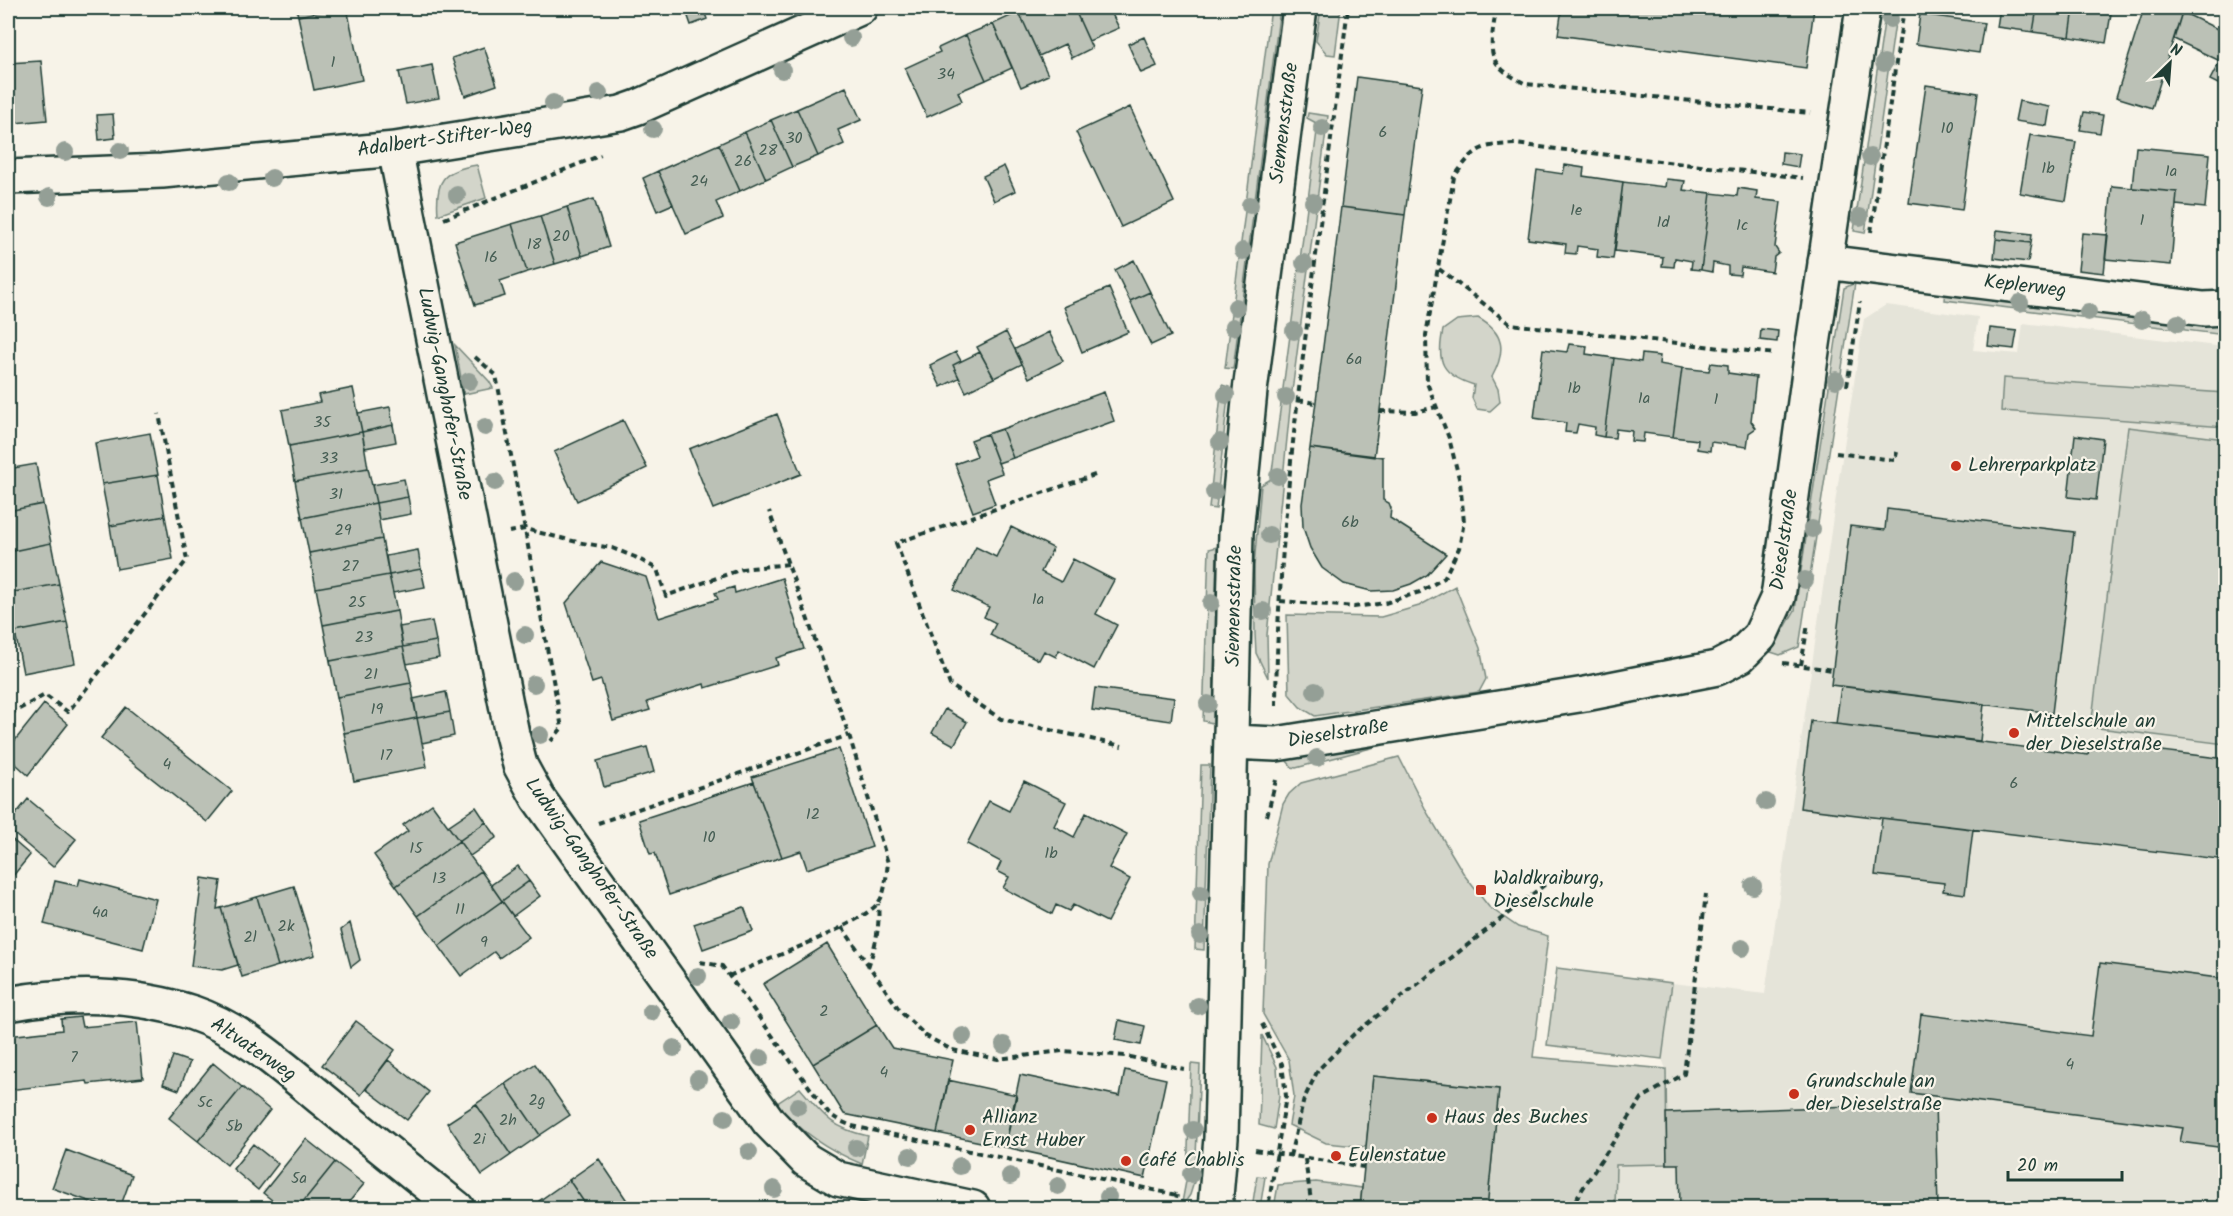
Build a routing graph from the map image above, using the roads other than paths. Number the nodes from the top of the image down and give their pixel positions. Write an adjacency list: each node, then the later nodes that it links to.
1 (861, 8): 4 (street, Adalbert-Stifter-Weg)
2 (1300, 8): 8 (street, Siemensstraße)
3 (1863, 8): 6 (street, Dieselstraße)
4 (395, 149): 5 (street, Adalbert-Stifter-Weg); 11 (street, Ludwig-Ganghofer-Straße)
5 (8, 177)
6 (1825, 262): 7 (street, Keplerweg); 8 (street, Dieselstraße)
7 (2226, 308)
8 (1232, 742): 12 (street, Siemensstraße)
9 (8, 1004): 10 (street, Altvaterweg)
10 (457, 1209)
11 (973, 1209)
12 (1215, 1209)

